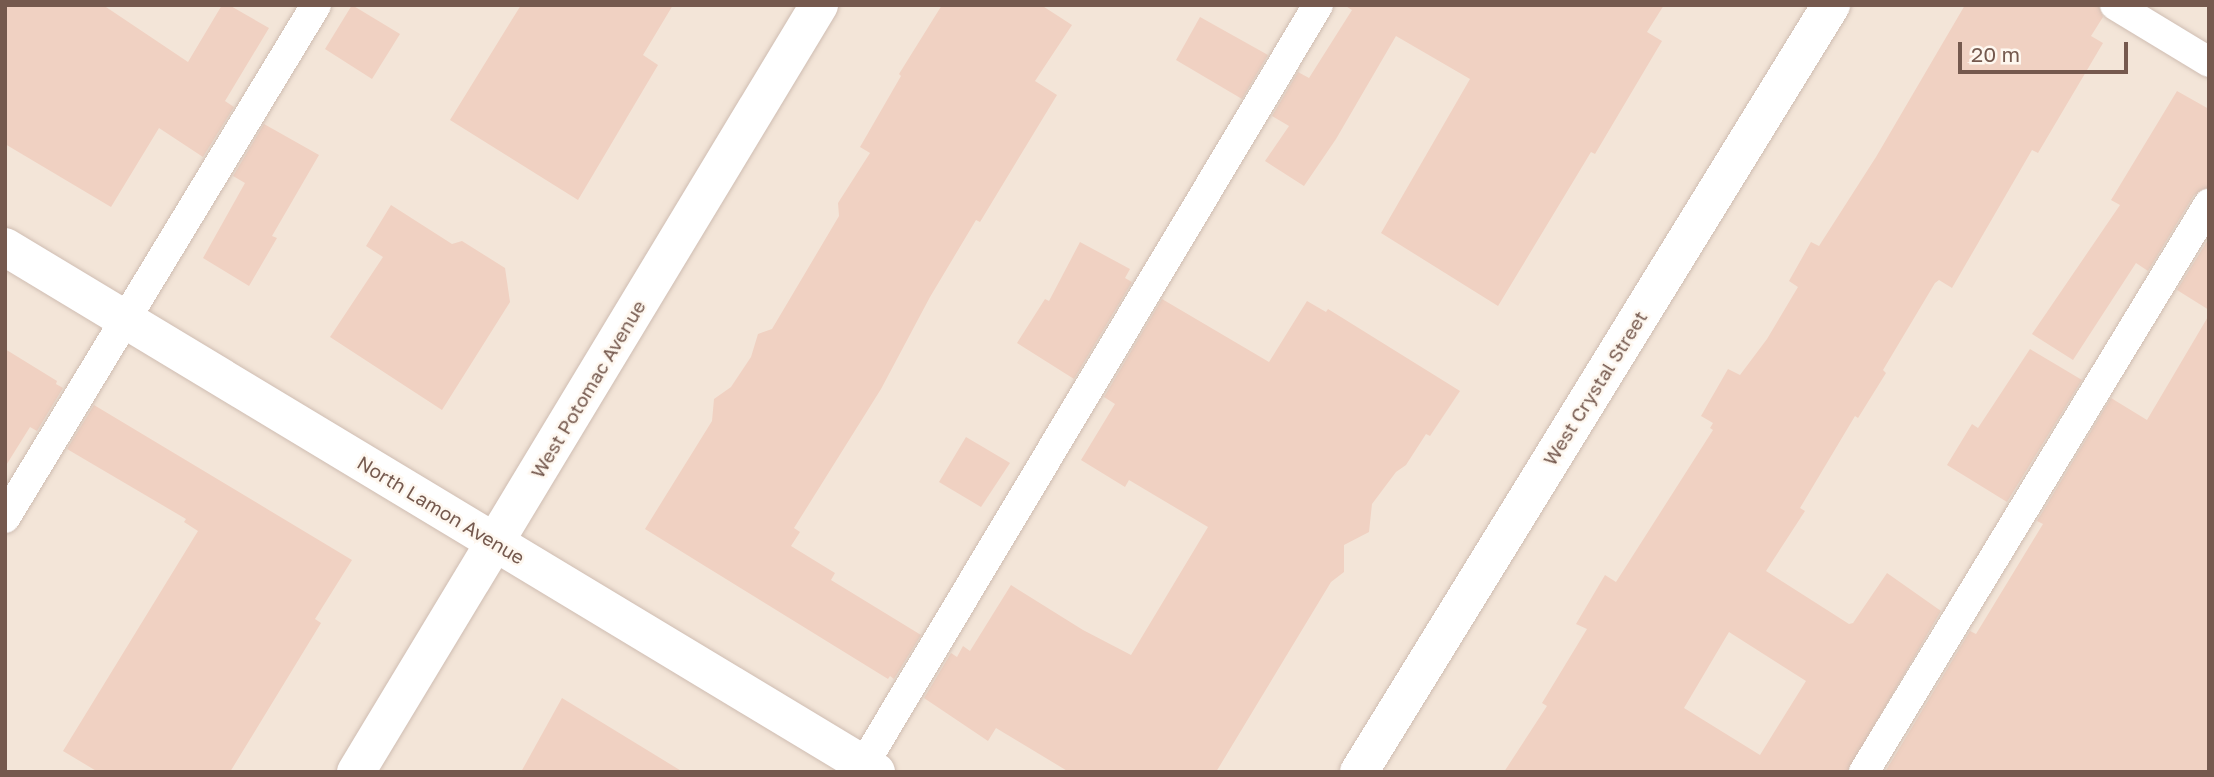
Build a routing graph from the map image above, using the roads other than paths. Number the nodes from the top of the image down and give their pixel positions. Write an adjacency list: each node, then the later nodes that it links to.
1 (317, 5): 9 (lane)
2 (819, 5): 11 (street, West Potomac Avenue)
3 (1318, 5): 12 (lane)
4 (1831, 5): 14 (street, West Crystal Street)
5 (2115, 5): 6 (lane)
6 (2209, 62)
7 (2209, 204): 15 (lane)
8 (5, 247): 9 (street, North Lamon Avenue)
9 (126, 320): 10 (lane); 11 (street, North Lamon Avenue)
10 (5, 518)
11 (495, 542): 12 (street, North Lamon Avenue); 13 (street, West Potomac Avenue)
12 (867, 769)
13 (356, 772)
14 (1359, 772)
15 (1864, 772)

